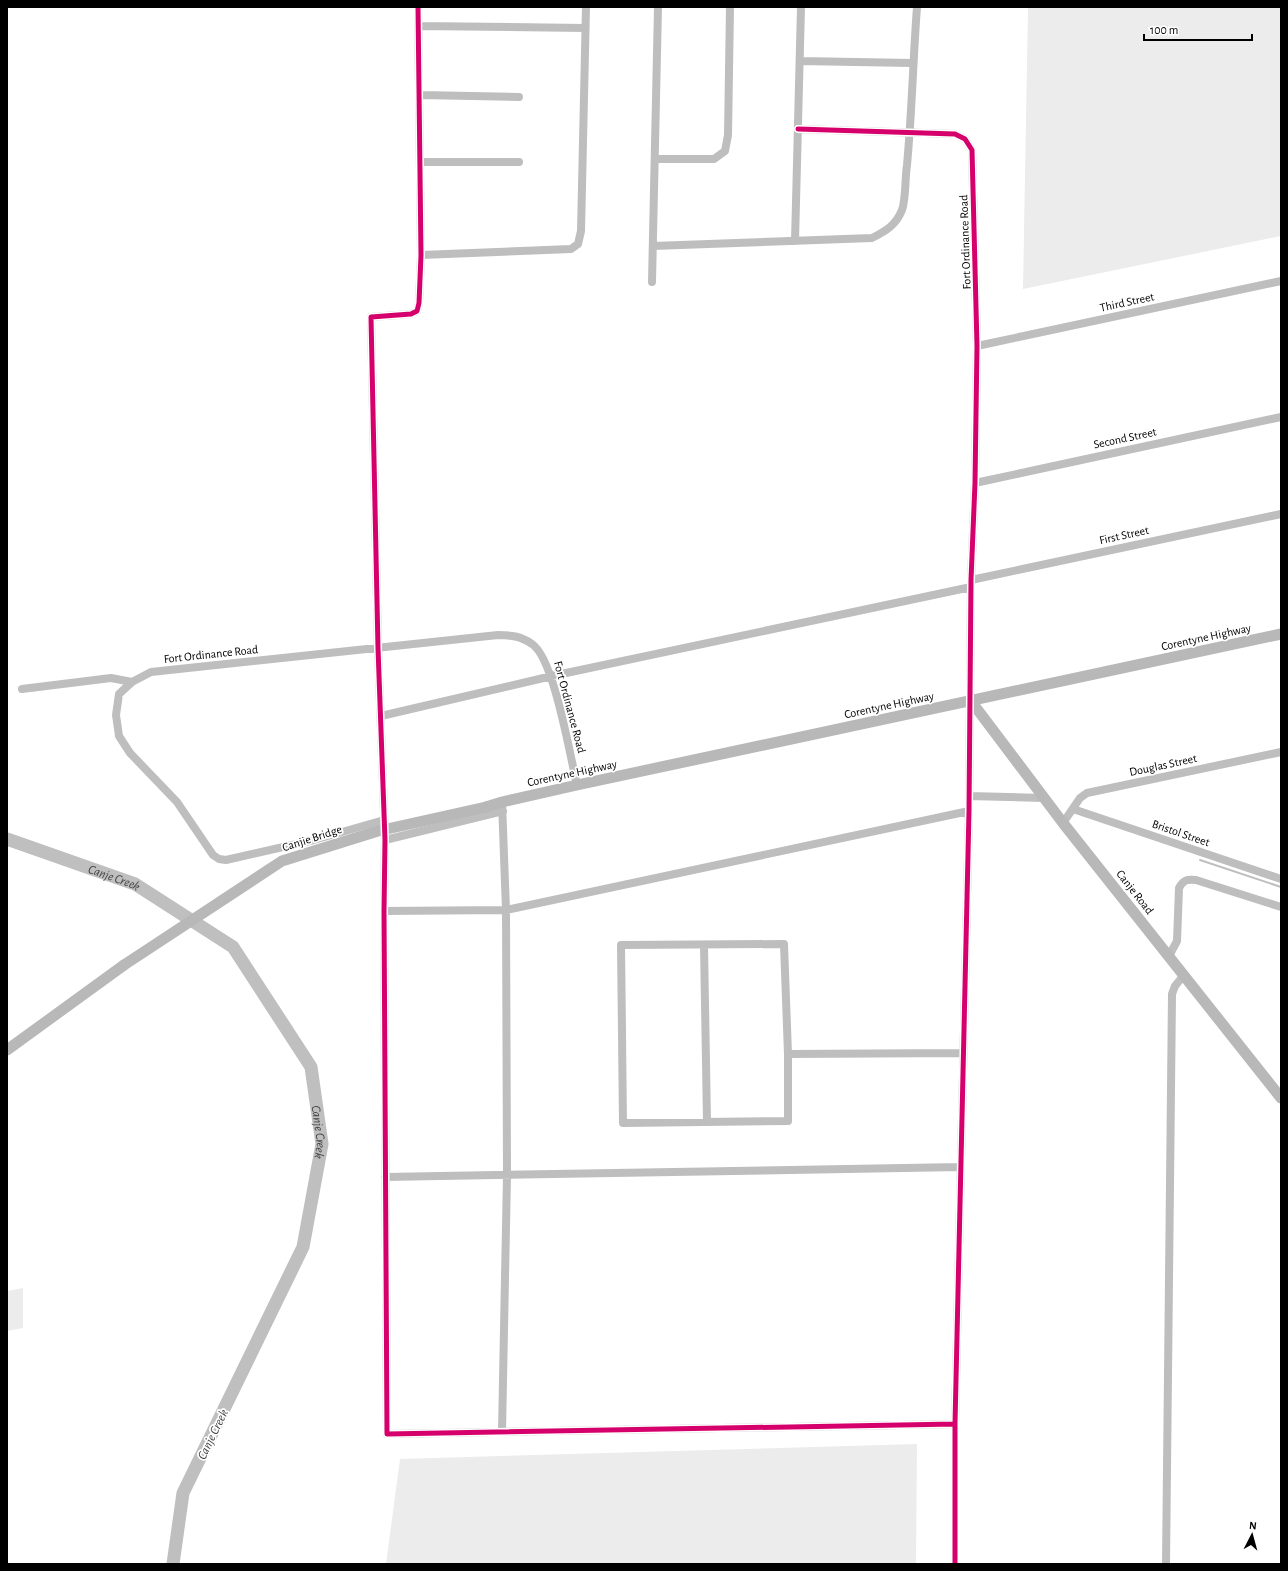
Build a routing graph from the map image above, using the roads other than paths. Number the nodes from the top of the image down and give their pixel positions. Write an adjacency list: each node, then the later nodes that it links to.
1 (418, 7): 7 (street)
2 (586, 7): 8 (street)
3 (658, 7): 15 (street)
4 (730, 7): 15 (street)
5 (801, 7): 9 (street)
6 (917, 7): 10 (street)
7 (419, 26): 8 (street); 11 (street)
8 (585, 28): 20 (street)
9 (800, 61): 10 (street); 13 (street)
10 (912, 63): 14 (street)
11 (420, 95): 12 (street); 16 (street)
12 (519, 97)
13 (798, 129): 14 (street); 18 (street)
14 (910, 134): 18 (street); 23 (street, Fort Ordinance Road)
15 (655, 159): 19 (street)
16 (420, 162): 17 (street); 20 (street)
17 (519, 162)
18 (794, 241): 19 (street)
19 (653, 246): 22 (street)
20 (421, 255): 29 (street)
21 (1281, 281): 23 (street, Third Street)
22 (652, 282)
23 (978, 346): 25 (street, Fort Ordinance Road)
24 (1281, 417): 25 (street, Second Street)
25 (975, 482): 27 (street, Fort Ordinance Road)
26 (1281, 514): 27 (street, First Street)
27 (971, 583): 30 (street, First Street); 33 (street, Fort Ordinance Road)
28 (1281, 634): 33 (main road, Corentyne Highway)
29 (378, 648): 30 (street, Fort Ordinance Road); 31 (street, Fort Ordinance Road); 34 (street)
30 (552, 676): 34 (street, First Street); 36 (street, Fort Ordinance Road)
31 (132, 682): 32 (street); 43 (street, Fort Ordinance Road)
32 (22, 689)
33 (971, 701): 36 (main road, Corentyne Highway); 37 (street, Fort Ordinance Road); 38 (main road, Canje Road)
34 (381, 716): 43 (street)
35 (1281, 752): 41 (street, Douglas Street)
36 (577, 785): 39 (main road, Corentyne Highway)
37 (969, 796): 38 (street); 42 (street, Fort Ordinance Road)
38 (1045, 798): 44 (main road, Canje Road)
39 (502, 806): 40 (main road, Corentyne Highway); 45 (street); 48 (street)
40 (486, 807): 53 (main road, Canjie Bridge, bridge)
41 (1073, 809): 44 (street, Douglas Street); 46 (street, Bristol Street)
42 (969, 811): 48 (street); 54 (street, Fort Ordinance Road)
43 (384, 820): 45 (street)
44 (1063, 823): 51 (main road, Canje Road)
45 (385, 840): 49 (street)
46 (1281, 879)
47 (1281, 907): 51 (street)
48 (506, 910): 49 (street); 59 (street)
49 (384, 911): 60 (street)
50 (704, 945): 55 (street); 57 (street); 57 (street)
51 (1169, 956): 52 (main road, Canje Road)
52 (1184, 976): 56 (main road, Canje Road); 64 (street)
53 (7, 1050)
54 (962, 1053): 55 (street); 58 (street, Fort Ordinance Road)
55 (788, 1054): 57 (street)
56 (1281, 1098)
57 (707, 1122)
58 (960, 1167): 59 (street); 61 (street, Fort Ordinance Road)
59 (507, 1175): 60 (street); 62 (street)
60 (385, 1177): 62 (street)
61 (955, 1424): 62 (street); 63 (street, Fort Ordinance Road)
62 (502, 1432)
63 (955, 1564)
64 (1166, 1564)

